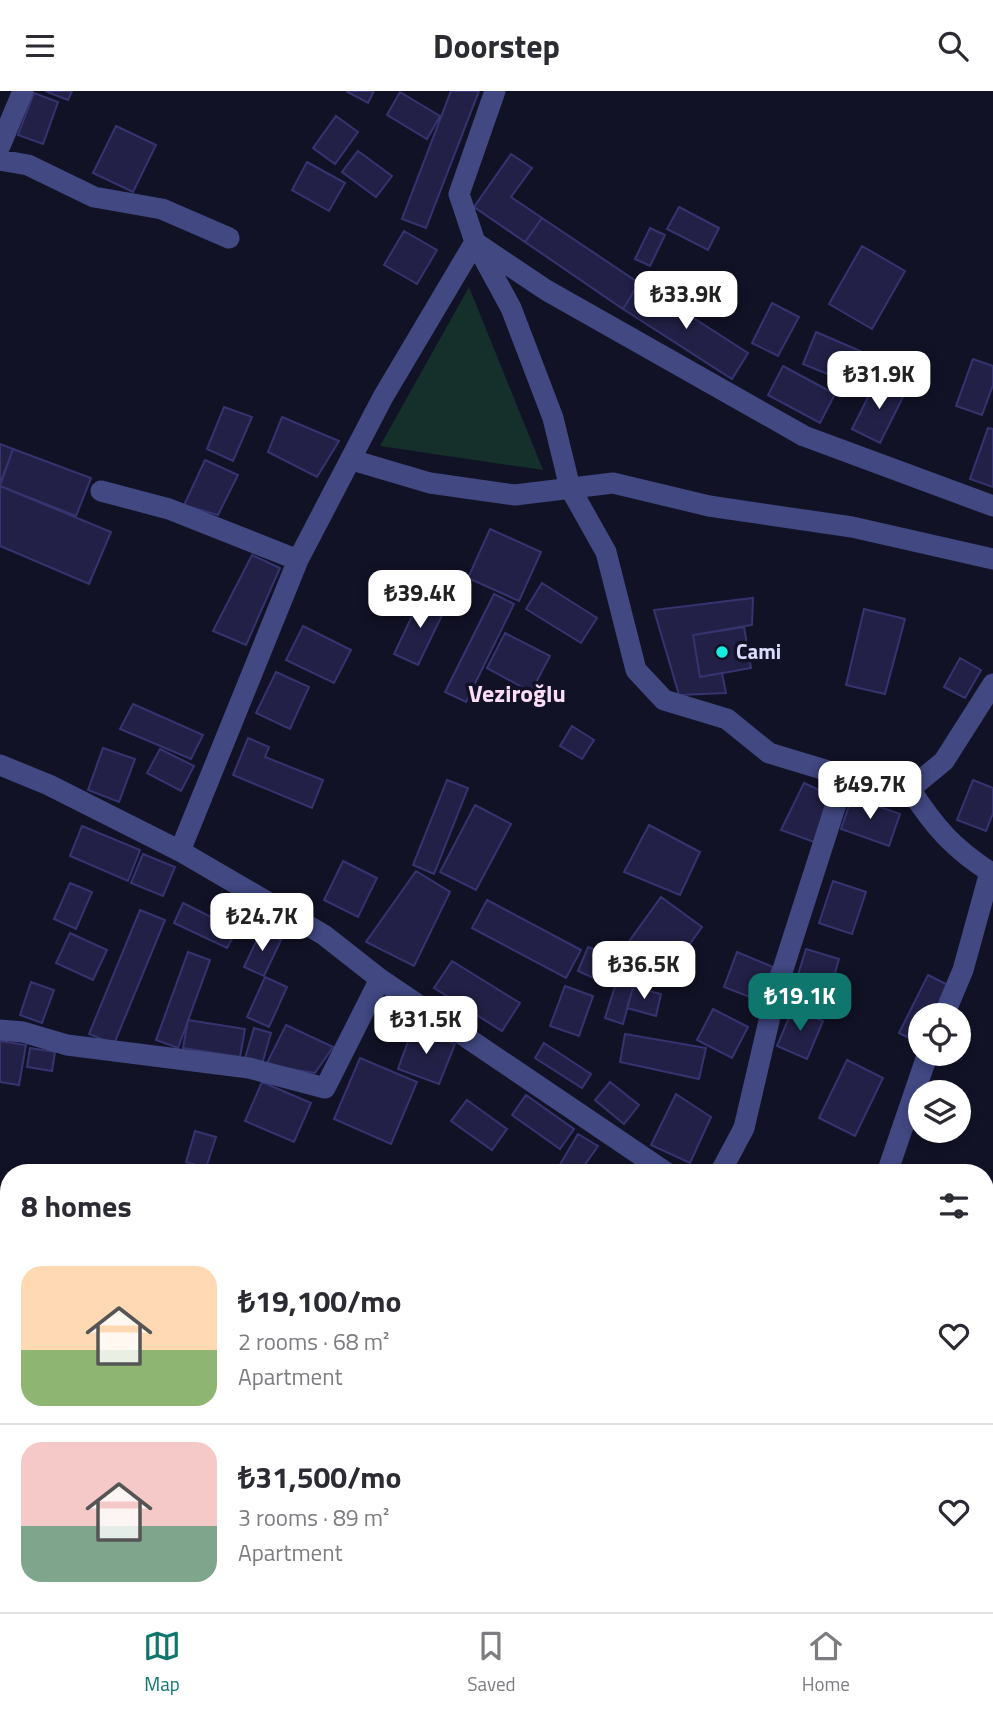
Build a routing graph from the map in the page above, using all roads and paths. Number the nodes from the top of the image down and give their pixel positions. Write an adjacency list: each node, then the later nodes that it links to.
1 (23, 91): 3 (street)
2 (495, 91): 6 (street)
3 (0, 146)
4 (0, 160): 5 (street)
5 (229, 238)
6 (475, 242): 7 (street); 8 (street); 10 (street)
7 (352, 460): 8 (street); 12 (street)
8 (570, 488): 11 (street); 15 (street)
9 (102, 491): 12 (street)
10 (993, 506)
11 (993, 559)
12 (298, 560): 17 (street)
13 (993, 684): 16 (street)
14 (0, 765): 17 (street)
15 (845, 776): 16 (street); 24 (street)
16 (910, 789): 18 (street)
17 (180, 851): 19 (street)
18 (992, 873): 20 (street)
19 (380, 979): 21 (street); 23 (street)
20 (949, 1003)
21 (0, 1030)
22 (924, 1066): 25 (street)
23 (654, 1164)
24 (725, 1164)
25 (890, 1164)

